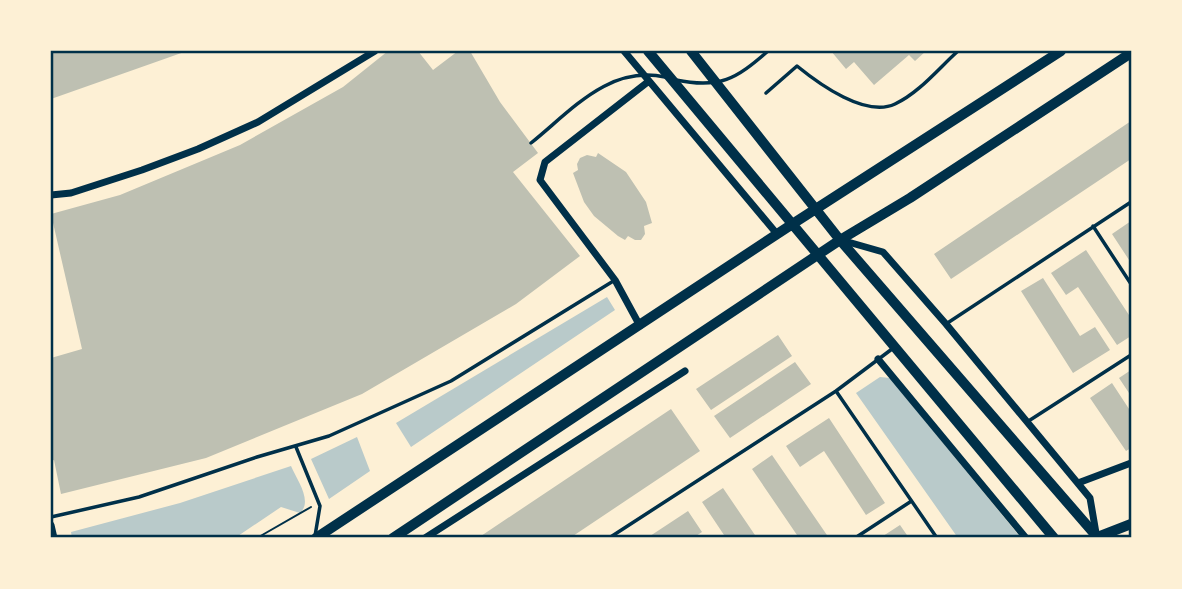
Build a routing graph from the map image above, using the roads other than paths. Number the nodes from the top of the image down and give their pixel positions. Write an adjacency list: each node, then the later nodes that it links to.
1 (375, 51): 12 (street)
2 (624, 51): 9 (street)
3 (648, 51): 15 (main road)
4 (691, 51): 14 (main road)
5 (768, 51): 11 (lane)
6 (958, 51): 10 (lane)
7 (1061, 51): 14 (main road)
8 (1131, 53): 18 (main road)
9 (649, 81): 17 (street); 20 (street)
10 (765, 93)
11 (531, 143)
12 (51, 195)
13 (1131, 202): 16 (lane)
14 (817, 208): 15 (main road); 18 (main road)
15 (794, 223): 17 (main road); 19 (main road)
16 (1093, 226): 21 (lane); 22 (lane)
17 (777, 234): 23 (main road)
18 (840, 240): 19 (main road); 22 (street); 46 (main road)
19 (818, 255): 24 (main road); 39 (main road)
20 (615, 280): 23 (street); 30 (lane)
21 (1131, 284)
22 (946, 324): 29 (street)
23 (640, 326): 38 (main road)
24 (894, 348): 26 (lane); 45 (main road)
25 (1131, 355): 29 (lane)
26 (878, 359): 28 (lane); 44 (street)
27 (685, 371): 40 (street)
28 (836, 391): 33 (lane); 41 (lane)
29 (1027, 423): 32 (street)
30 (296, 447): 34 (lane); 38 (lane)
31 (1131, 463): 32 (street)
32 (1078, 483): 46 (street)
33 (910, 502): 42 (lane); 43 (lane)
34 (51, 517)
35 (51, 524): 37 (street)
36 (1131, 524): 46 (main road)
37 (54, 538)
38 (315, 538)
39 (393, 538)
40 (425, 538)
41 (609, 538)
42 (855, 538)
43 (936, 538)
44 (1026, 538)
45 (1054, 538)
46 (1096, 538)

